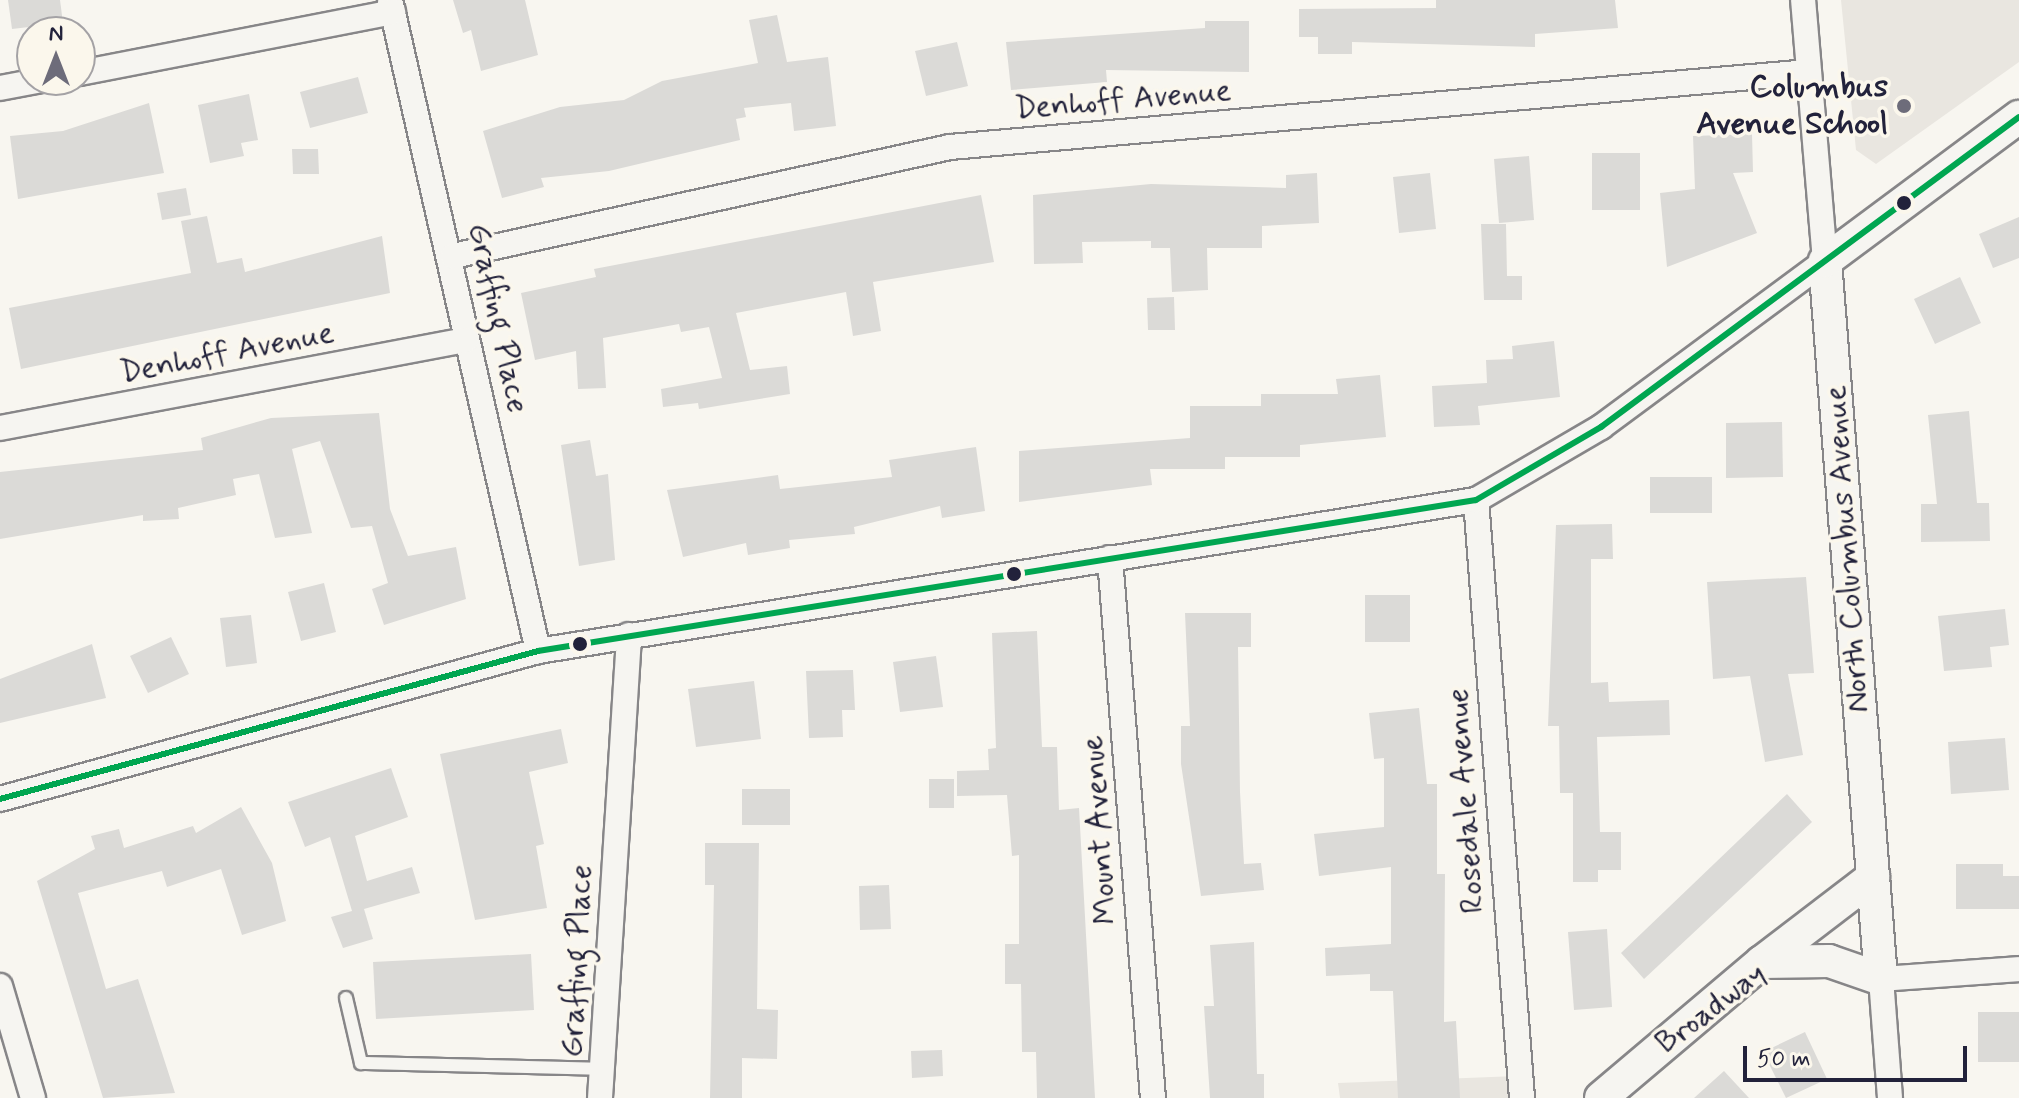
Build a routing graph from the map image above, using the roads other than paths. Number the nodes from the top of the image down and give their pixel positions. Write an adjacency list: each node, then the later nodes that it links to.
1 (1803, 0): 4 (street, North Columbus Avenue)
2 (392, 6): 3 (street); 6 (street, Graffing Place)
3 (96, 70)
4 (1809, 72): 6 (street, Denhoff Avenue); 7 (street, North Columbus Avenue)
5 (2019, 117): 7 (street)
6 (453, 256): 8 (street, Graffing Place)
7 (1825, 261): 10 (street); 15 (street, North Columbus Avenue)
8 (466, 340): 9 (street, Denhoff Avenue); 13 (street, Graffing Place)
9 (0, 428)
10 (1476, 500): 11 (street); 25 (street, Rosedale Avenue)
11 (1110, 558): 12 (street); 24 (street, Mount Avenue)
12 (629, 635): 13 (street); 21 (street, Graffing Place)
13 (538, 651): 14 (street)
14 (0, 799)
15 (1873, 877): 16 (street); 18 (street, North Columbus Avenue)
16 (1762, 962): 18 (street, Broadway); 26 (street, Broadway)
17 (2019, 969): 18 (street)
18 (1881, 979): 27 (street, North Columbus Avenue)
19 (0, 986): 22 (street)
20 (346, 998): 21 (lane)
21 (602, 1069): 23 (street, Graffing Place)
22 (33, 1098)
23 (600, 1098)
24 (1153, 1098)
25 (1522, 1098)
26 (1601, 1098)
27 (1890, 1098)

